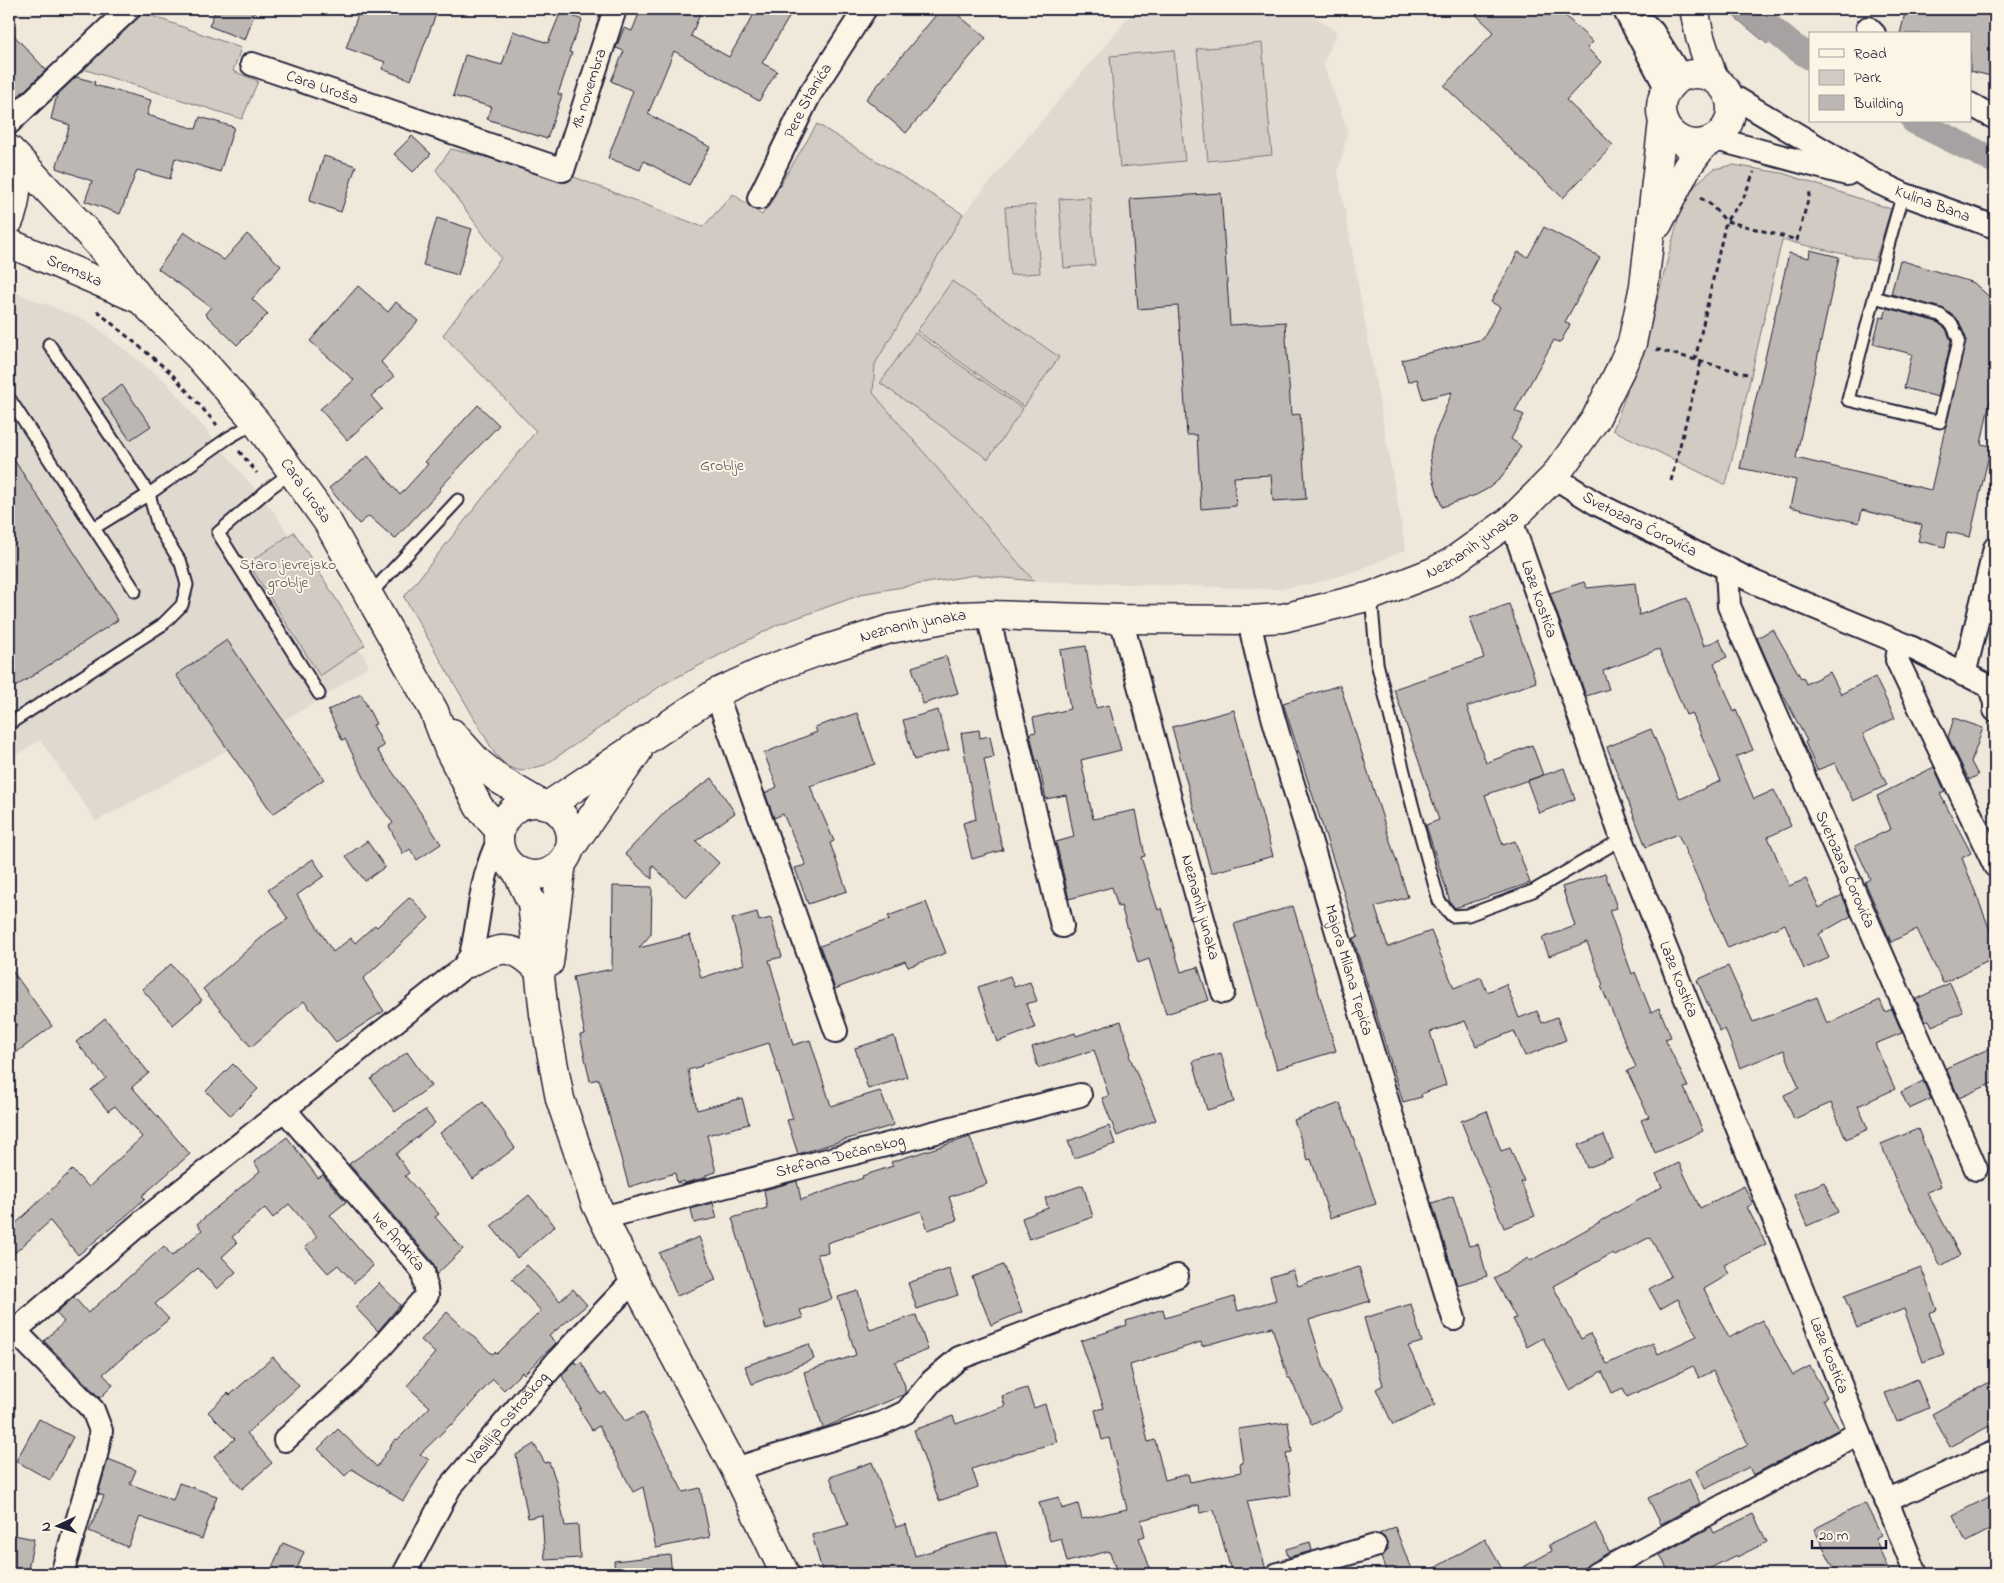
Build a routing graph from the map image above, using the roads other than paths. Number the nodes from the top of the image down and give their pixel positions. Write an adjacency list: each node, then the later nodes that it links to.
1 (129, 9): 13 (street)
2 (615, 9): 16 (street, 18. novembra)
3 (865, 9): 19 (street, Pere Stanića)
4 (1624, 9): 9 (street)
5 (1630, 9): 9 (street)
6 (1688, 9): 9 (main road)
7 (1694, 9): 9 (main road)
8 (252, 64): 16 (street, Cara Uroša)
9 (1696, 83): 12 (main road); 14 (main road); 17 (street)
10 (1972, 105): 11 (street)
11 (1995, 118)
12 (1663, 121): 14 (main road); 22 (main road, Neznanih junaka)
13 (9, 123)
14 (1710, 142): 17 (street); 22 (main road)
15 (12, 152): 20 (main road); 25 (main road)
16 (563, 170)
17 (1872, 180): 18 (street, Kulina Bana)
18 (1903, 194): 21 (street, Kulina Bana); 24 (lane)
19 (759, 198)
20 (9, 221)
21 (1995, 227)
22 (1650, 241): 30 (main road, Neznanih junaka)
23 (9, 243): 25 (main road, Sremska)
24 (1874, 297): 24 (lane)
25 (140, 300): 28 (main road, Cara Uroša)
26 (49, 344): 31 (lane)
27 (9, 398): 34 (lane)
28 (256, 422): 29 (main road, Cara Uroša); 31 (lane)
29 (292, 472): 38 (main road, Cara Uroša); 46 (lane)
30 (1554, 477): 33 (main road, Neznanih junaka); 36 (street, Svetozara Ćorovića)
31 (149, 494): 34 (lane); 50 (lane)
32 (458, 500): 38 (lane)
33 (1511, 520): 39 (main road, Neznanih junaka); 53 (street, Laze Kostića)
34 (94, 528): 37 (lane)
35 (1995, 548): 44 (street)
36 (1727, 568): 43 (street, Svetozara Ćorovića); 65 (street, Svetozara Ćorovića)
37 (135, 591)
38 (370, 594): 49 (main road, Cara Uroša)
39 (1372, 596): 42 (main road, Neznanih junaka); 53 (lane)
40 (988, 615): 41 (main road, Neznanih junaka); 47 (main road, Neznanih junaka); 57 (street)
41 (1122, 619): 42 (main road, Neznanih junaka); 60 (street, Neznanih junaka)
42 (1249, 620): 69 (street, Majora Milana Tepića)
43 (1900, 643): 44 (street, Svetozara Ćorovića); 56 (street)
44 (1964, 675): 45 (street, Svetozara Ćorovića)
45 (1992, 688): 48 (street, Svetozara Ćorovića)
46 (319, 694)
47 (716, 694): 51 (main road, Neznanih junaka); 62 (street)
48 (1995, 710)
49 (434, 711): 52 (main road); 54 (main road)
50 (9, 724)
51 (648, 738): 52 (main road, Neznanih junaka); 55 (main road)
52 (544, 804): 54 (main road); 55 (main road)
53 (1622, 839): 71 (street, Laze Kostića)
54 (506, 851): 55 (main road); 58 (street); 59 (main road)
55 (566, 856): 61 (main road)
56 (1995, 866)
57 (1062, 926)
58 (469, 963): 59 (main road); 64 (street)
59 (538, 969): 61 (main road)
60 (1223, 992)
61 (544, 1014): 66 (main road)
62 (836, 1031)
63 (1080, 1095): 66 (street, Stefana Dečanskog)
64 (284, 1109): 70 (street); 72 (street, Ive Andrića)
65 (1976, 1169)
66 (602, 1218): 68 (main road)
67 (1177, 1276): 74 (street)
68 (634, 1280): 74 (main road); 78 (street, Vasilija Ostroškog)
69 (1454, 1319)
70 (12, 1333): 77 (street)
71 (1859, 1433): 75 (street, Laze Kostića); 81 (street)
72 (285, 1440)
73 (1995, 1452): 75 (street)
74 (735, 1469): 79 (main road)
75 (1886, 1501): 82 (street, Laze Kostića)
76 (1375, 1546): 80 (street)
77 (62, 1574)
78 (404, 1574)
79 (785, 1574)
80 (1278, 1574)
81 (1596, 1574)
82 (1916, 1574)

